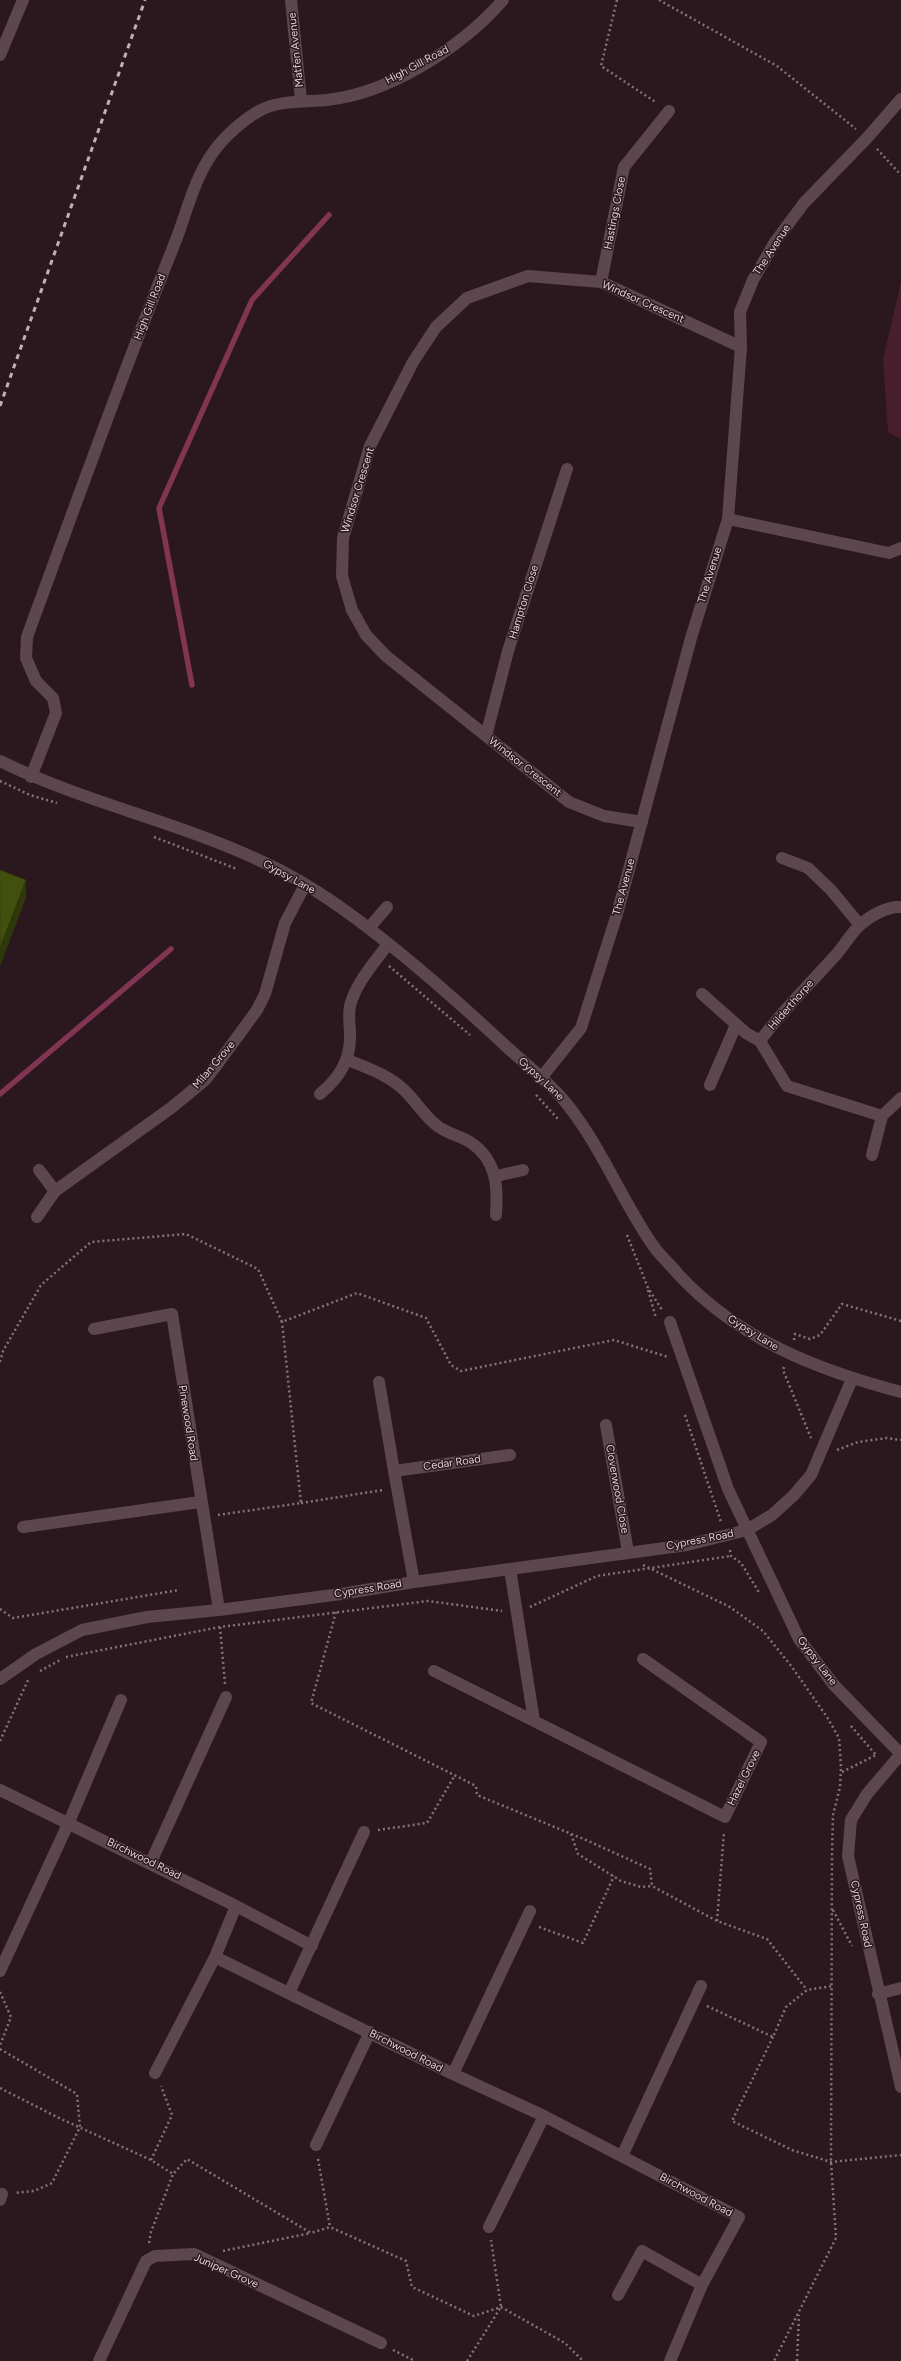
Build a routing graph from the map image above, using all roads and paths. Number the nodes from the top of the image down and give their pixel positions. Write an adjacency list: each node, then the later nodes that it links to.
1 (23, 0): 6 (street)
2 (291, 0): 8 (street, Matfen Avenue)
3 (503, 0): 8 (street, High Gill Road)
4 (617, 0): 9 (path)
5 (659, 0): 10 (path)
6 (0, 55)
7 (901, 99): 10 (street, The Avenue)
8 (302, 100): 19 (street, High Gill Road)
9 (669, 111): 12 (street, Hastings Close)
10 (867, 138): 11 (path); 13 (street, The Avenue)
11 (901, 175)
12 (601, 282): 13 (street, Windsor Crescent); 17 (street, Windsor Crescent)
13 (741, 347): 15 (street, The Avenue)
14 (567, 469): 17 (street, Hampton Close)
15 (728, 519): 16 (street); 22 (street, The Avenue)
16 (901, 548)
17 (486, 736): 22 (street, Windsor Crescent)
18 (0, 761): 19 (street, Gypsy Lane)
19 (31, 776): 26 (street, Gypsy Lane)
20 (0, 781): 21 (path)
21 (64, 805)
22 (642, 822): 38 (street, The Avenue)
23 (148, 835): 25 (path)
24 (782, 858): 29 (street)
25 (242, 870)
26 (305, 885): 30 (street, Gypsy Lane); 49 (street, Milan Grove)
27 (387, 907): 30 (street)
28 (901, 907): 29 (street, Hilderthorpe)
29 (860, 925): 36 (street, Hilderthorpe)
30 (369, 928): 31 (street, Gypsy Lane)
31 (388, 944): 32 (street); 38 (street, Gypsy Lane)
32 (378, 957): 35 (path); 37 (street)
33 (702, 994): 34 (street)
34 (736, 1025): 36 (street); 39 (street)
35 (473, 1038)
36 (760, 1041): 43 (street, Hilderthorpe)
37 (348, 1060): 41 (street); 48 (street)
38 (541, 1078): 58 (street, Gypsy Lane)
39 (710, 1085)
40 (532, 1090): 44 (path)
41 (320, 1094)
42 (901, 1098): 43 (street)
43 (882, 1116): 45 (street)
44 (560, 1121)
45 (872, 1155)
46 (39, 1170): 49 (street)
47 (523, 1170): 48 (street)
48 (496, 1176): 50 (street)
49 (55, 1191): 51 (street, Milan Grove)
50 (496, 1215)
51 (37, 1217)
52 (626, 1233): 54 (path)
53 (282, 1322): 56 (path); 57 (path); 69 (path)
54 (670, 1322): 56 (street, Gypsy Lane)
55 (94, 1328): 68 (street, Pinewood Road)
56 (681, 1355): 72 (street, Gypsy Lane)
57 (0, 1362)
58 (852, 1379): 60 (street, Gypsy Lane); 64 (street)
59 (379, 1382): 66 (street)
60 (901, 1392)
61 (606, 1425): 73 (street, Cloverwood Close)
62 (811, 1438): 64 (path)
63 (901, 1440): 64 (path)
64 (825, 1445): 72 (street)
65 (510, 1455): 66 (street, Cedar Road)
66 (394, 1471): 67 (street)
67 (397, 1488): 69 (path); 77 (street)
68 (200, 1502): 70 (street, Pinewood Road); 71 (street)
69 (301, 1503): 70 (path)
70 (204, 1518): 81 (street, Pinewood Road)
71 (22, 1527)
72 (747, 1530): 73 (street, Cypress Road); 94 (street, Gypsy Lane)
73 (628, 1552): 75 (path); 76 (street, Cypress Road)
74 (731, 1556): 75 (path)
75 (646, 1568): 83 (path); 111 (path)
76 (510, 1569): 77 (street, Cypress Road); 83 (street)
77 (414, 1582): 79 (street, Cypress Road)
78 (179, 1590): 80 (path)
79 (341, 1594): 81 (street, Cypress Road); 82 (path)
80 (0, 1609)
81 (219, 1610): 84 (path); 89 (street, Cypress Road)
82 (335, 1613): 83 (path); 84 (path); 95 (path)
83 (517, 1613): 92 (street)
84 (220, 1627): 87 (path); 90 (path)
85 (643, 1659): 97 (street, Hazel Grove)
86 (434, 1671): 92 (street, Hazel Grove)
87 (36, 1673)
88 (30, 1677): 93 (path)
89 (0, 1679)
90 (226, 1696): 101 (street)
91 (121, 1700): 98 (street)
92 (534, 1721): 97 (street, Hazel Grove)
93 (0, 1741)
94 (901, 1754): 116 (street, Cypress Road)
95 (454, 1775): 99 (path); 100 (path)
96 (0, 1790): 98 (street, Birchwood Road)
97 (725, 1817): 106 (path)
98 (69, 1822): 101 (street, Birchwood Road); 109 (street)
99 (364, 1832): 107 (street)
100 (571, 1833): 102 (path); 103 (path)
101 (151, 1862): 104 (street, Birchwood Road)
102 (614, 1876): 103 (path); 105 (path)
103 (652, 1886): 106 (path)
104 (236, 1906): 107 (street, Birchwood Road); 108 (street)
105 (528, 1916): 123 (street)
106 (717, 1921): 113 (path)
107 (312, 1946): 115 (street)
108 (215, 1957): 115 (street, Birchwood Road); 122 (street)
109 (0, 1971)
110 (701, 1986): 117 (street)
111 (832, 1986): 113 (path); 132 (path)
112 (901, 1988): 116 (street)
113 (807, 1990): 119 (path)
114 (0, 1992): 120 (path)
115 (289, 1994): 118 (street, Birchwood Road)
116 (878, 1994): 124 (street, Cypress Road)
117 (694, 2000): 119 (path); 130 (street)
118 (370, 2032): 123 (street, Birchwood Road); 128 (street)
119 (773, 2037): 132 (path)
120 (0, 2045)
121 (0, 2049): 127 (path)
122 (156, 2073): 131 (path)
123 (453, 2074): 126 (street, Birchwood Road)
124 (901, 2087)
125 (0, 2088): 127 (path)
126 (544, 2116): 130 (street, Birchwood Road); 136 (street)
127 (80, 2127): 131 (path); 134 (path)
128 (316, 2144): 135 (path)
129 (901, 2155): 132 (path)
130 (622, 2156): 140 (street, Birchwood Road)
131 (151, 2160): 133 (path)
132 (831, 2162): 143 (path)
133 (173, 2174): 137 (path); 139 (path)
134 (1, 2197)
135 (330, 2227): 137 (path); 142 (path)
136 (489, 2227): 142 (path)
137 (311, 2233): 138 (path)
138 (198, 2256): 139 (street, Juniper Grove); 144 (street, Juniper Grove)
139 (146, 2261): 145 (street)
140 (702, 2285): 141 (street); 149 (street, Birchwood Road)
141 (618, 2295)
142 (501, 2307): 147 (path); 148 (path)
143 (800, 2313): 150 (path); 151 (path)
144 (381, 2343): 146 (path)
145 (99, 2361)
146 (414, 2361)
147 (467, 2361)
148 (583, 2361)
149 (670, 2361)
150 (774, 2361)
151 (796, 2361)

